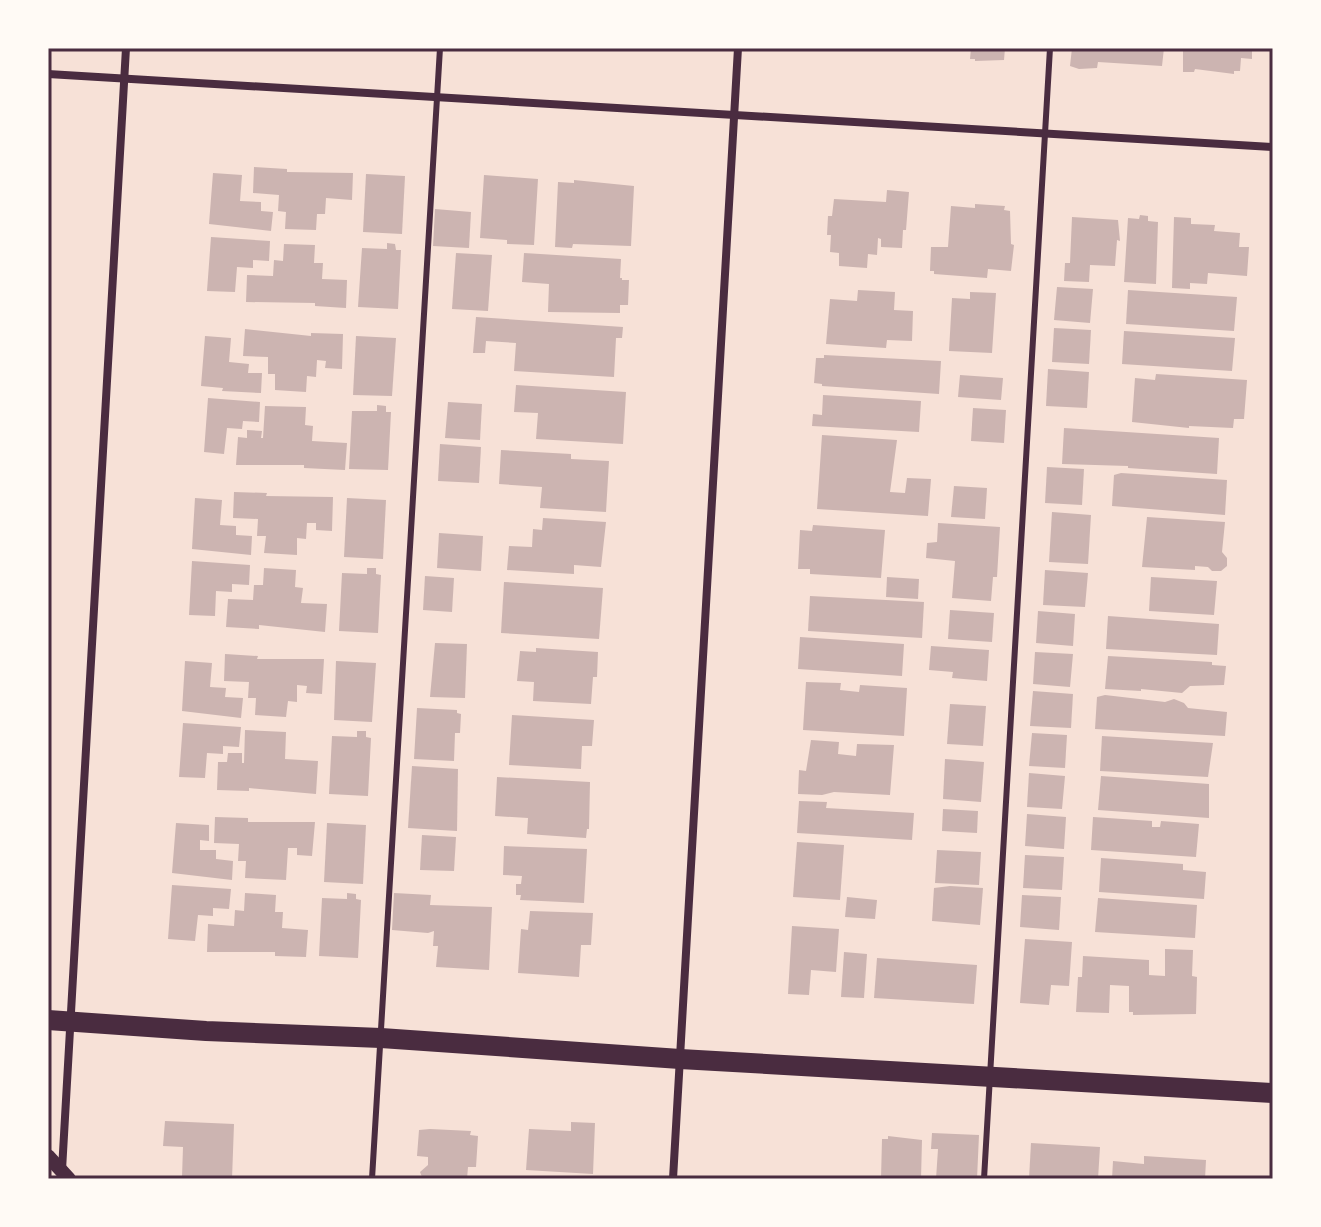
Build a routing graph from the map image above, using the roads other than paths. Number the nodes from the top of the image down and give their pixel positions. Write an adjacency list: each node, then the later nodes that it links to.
1 (126, 48): 6 (street)
2 (440, 48): 7 (lane)
3 (738, 48): 8 (street)
4 (1050, 48): 9 (lane)
5 (48, 74): 6 (street)
6 (124, 79): 7 (street); 12 (street)
7 (437, 97): 8 (street); 13 (lane)
8 (734, 115): 9 (street); 14 (street)
9 (1046, 133): 10 (street); 15 (lane)
10 (1273, 147)
11 (48, 1020): 12 (main road)
12 (71, 1023): 13 (main road); 18 (street)
13 (381, 1038): 14 (main road); 19 (lane)
14 (680, 1059): 15 (main road); 20 (street)
15 (990, 1077): 16 (main road); 21 (lane)
16 (1273, 1093)
17 (48, 1156): 18 (street)
18 (64, 1176)
19 (372, 1179)
20 (673, 1179)
21 (984, 1179)

